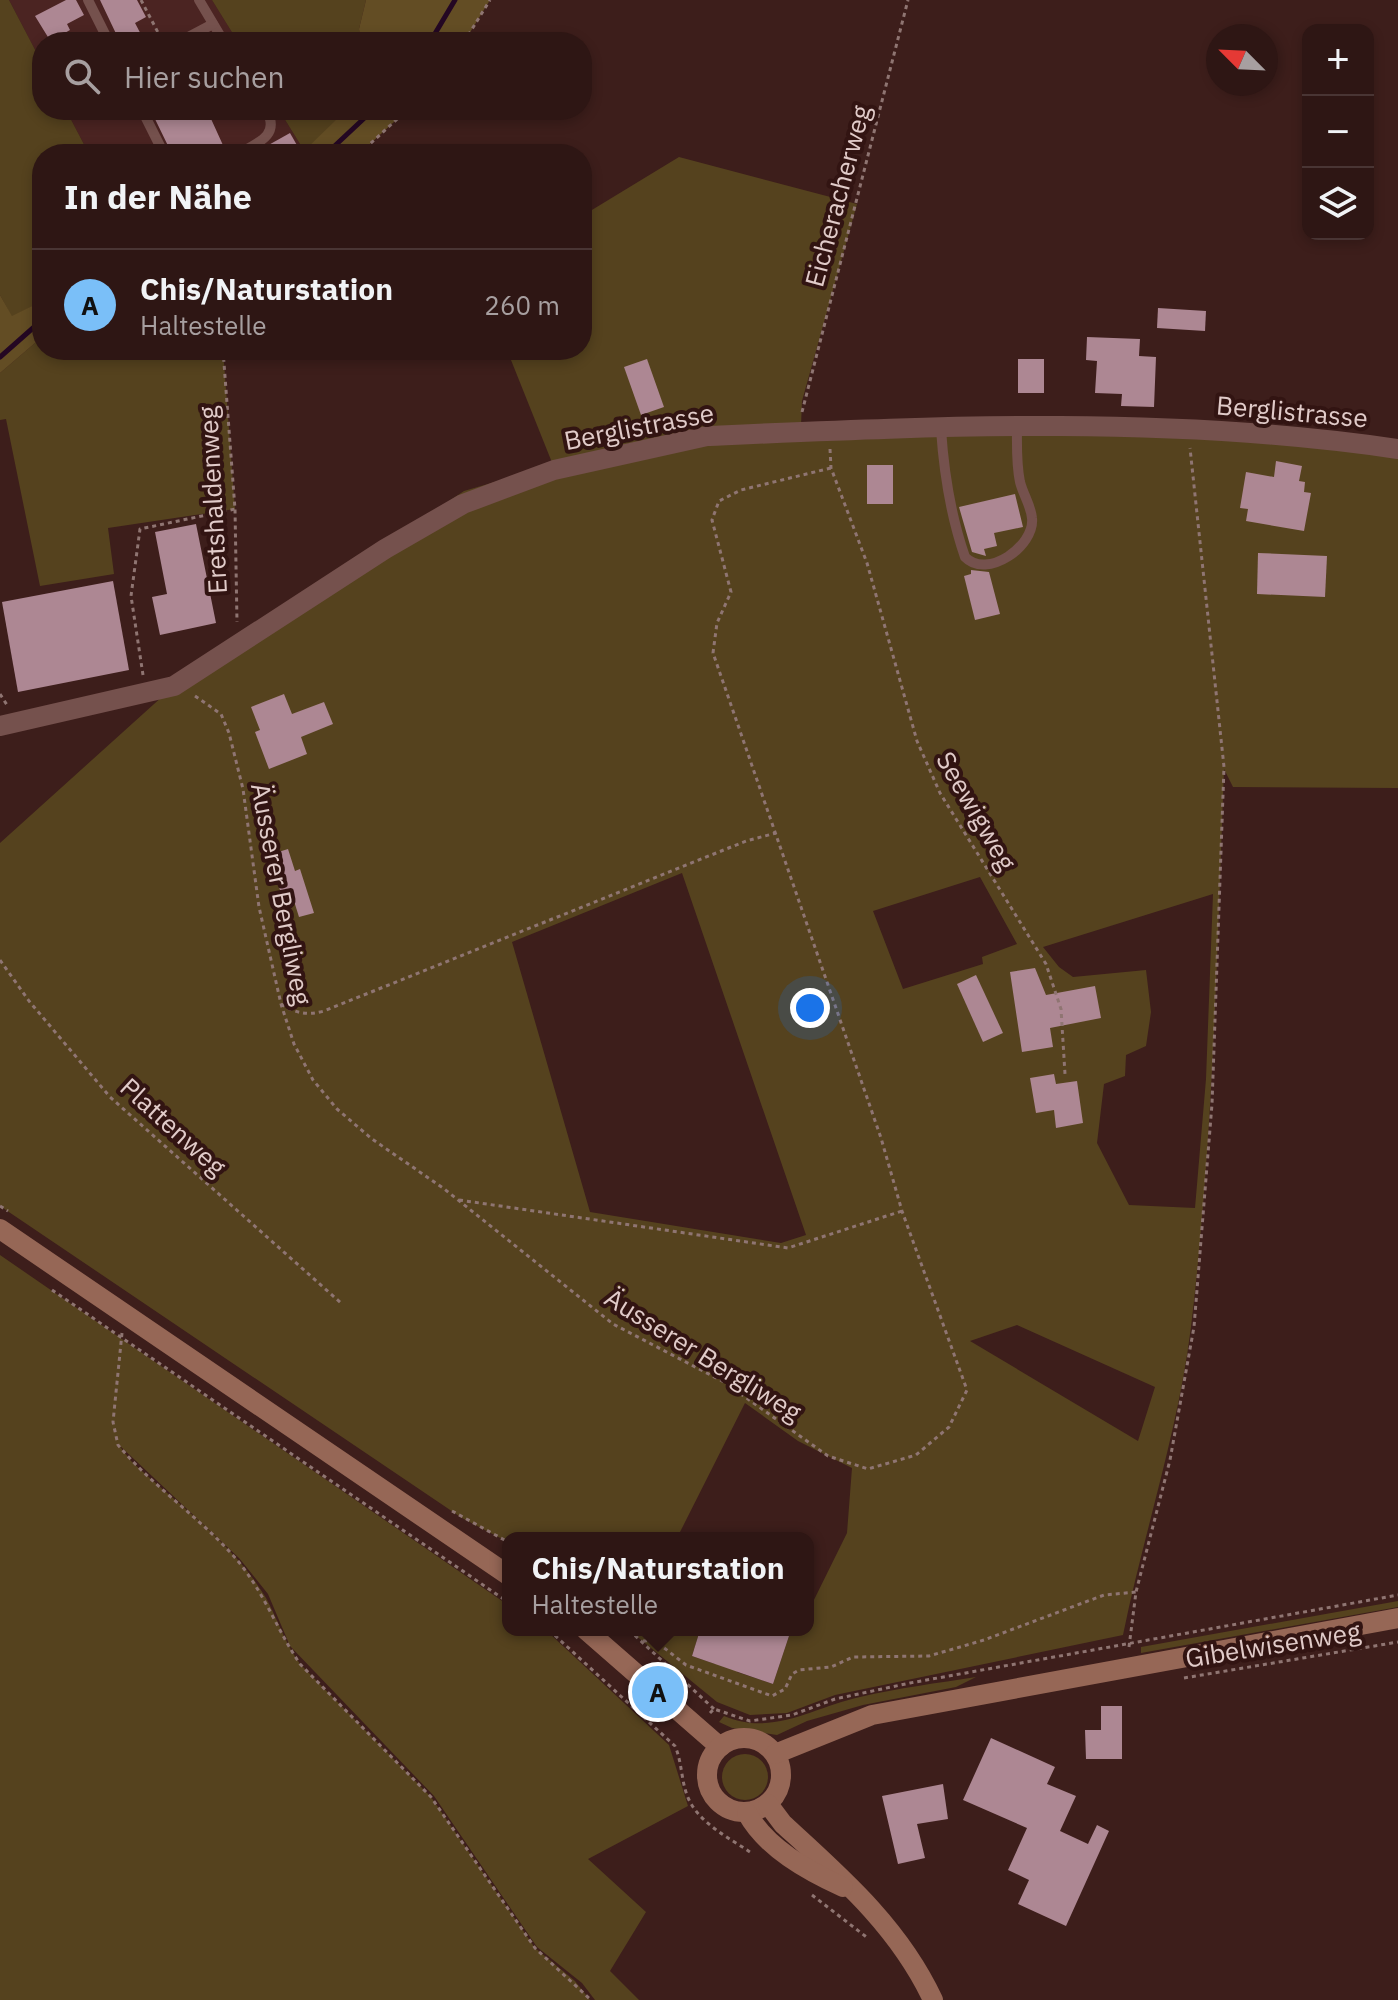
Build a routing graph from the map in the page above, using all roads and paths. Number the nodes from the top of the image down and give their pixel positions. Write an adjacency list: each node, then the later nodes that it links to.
1 (88, 0): 7 (lane)
2 (141, 0): 8 (path)
3 (199, 0): 6 (lane)
4 (490, 0): 11 (path)
5 (908, 0): 19 (path, Eicheracherweg)
6 (213, 24): 9 (lane); 10 (lane)
7 (104, 32)
8 (158, 32)
9 (198, 32)
10 (218, 32)
11 (470, 32)
12 (147, 120): 15 (lane)
13 (271, 120): 16 (lane)
14 (396, 120): 17 (path)
15 (159, 144)
16 (257, 144)
17 (370, 144)
18 (224, 360): 25 (path, Eretshaldenweg)
19 (802, 401)
20 (1017, 425): 21 (street, Berglistrasse); 21 (lane); 22 (street, Berglistrasse)
21 (941, 429): 26 (street, Berglistrasse)
22 (1190, 429): 23 (street, Berglistrasse); 41 (path)
23 (1398, 449)
24 (831, 468): 30 (path, Äusserer Bergliweg); 33 (path, Seewigweg)
25 (235, 509): 26 (path, Eretshaldenweg); 28 (path)
26 (237, 649): 27 (street, Berglistrasse)
27 (174, 686): 28 (street, Berglistrasse); 32 (path, Äusserer Bergliweg)
28 (146, 693): 29 (street, Berglistrasse)
29 (0, 726)
30 (776, 833): 32 (path); 35 (path, Äusserer Bergliweg)
31 (0, 960): 38 (path, Plattenweg)
32 (281, 1004): 34 (path, Äusserer Bergliweg)
33 (1065, 1074)
34 (457, 1200): 35 (path); 35 (path, Äusserer Bergliweg)
35 (902, 1211)
36 (0, 1229): 40 (main road)
37 (48, 1287): 39 (path)
38 (341, 1303)
39 (119, 1337): 43 (path); 60 (path)
40 (502, 1571)
41 (1136, 1592): 48 (path); 50 (path)
42 (1398, 1595): 50 (path)
43 (502, 1598)
44 (1398, 1618): 51 (main road)
45 (556, 1636): 54 (path)
46 (593, 1636): 54 (main road)
47 (637, 1636): 48 (path)
48 (643, 1641): 53 (path)
49 (1398, 1642): 52 (path, Gibelwisenweg)
50 (1129, 1644): 51 (path); 53 (path)
51 (1131, 1666): 56 (main road)
52 (1179, 1679)
53 (714, 1709): 54 (path)
54 (697, 1726): 55 (main road)
55 (720, 1747): 56 (main road); 58 (main road)
56 (775, 1754): 57 (main road)
57 (768, 1804): 58 (main road); 59 (main road)
58 (747, 1813): 59 (main road)
59 (854, 1892): 61 (main road)
60 (591, 2000)
61 (933, 2000)

